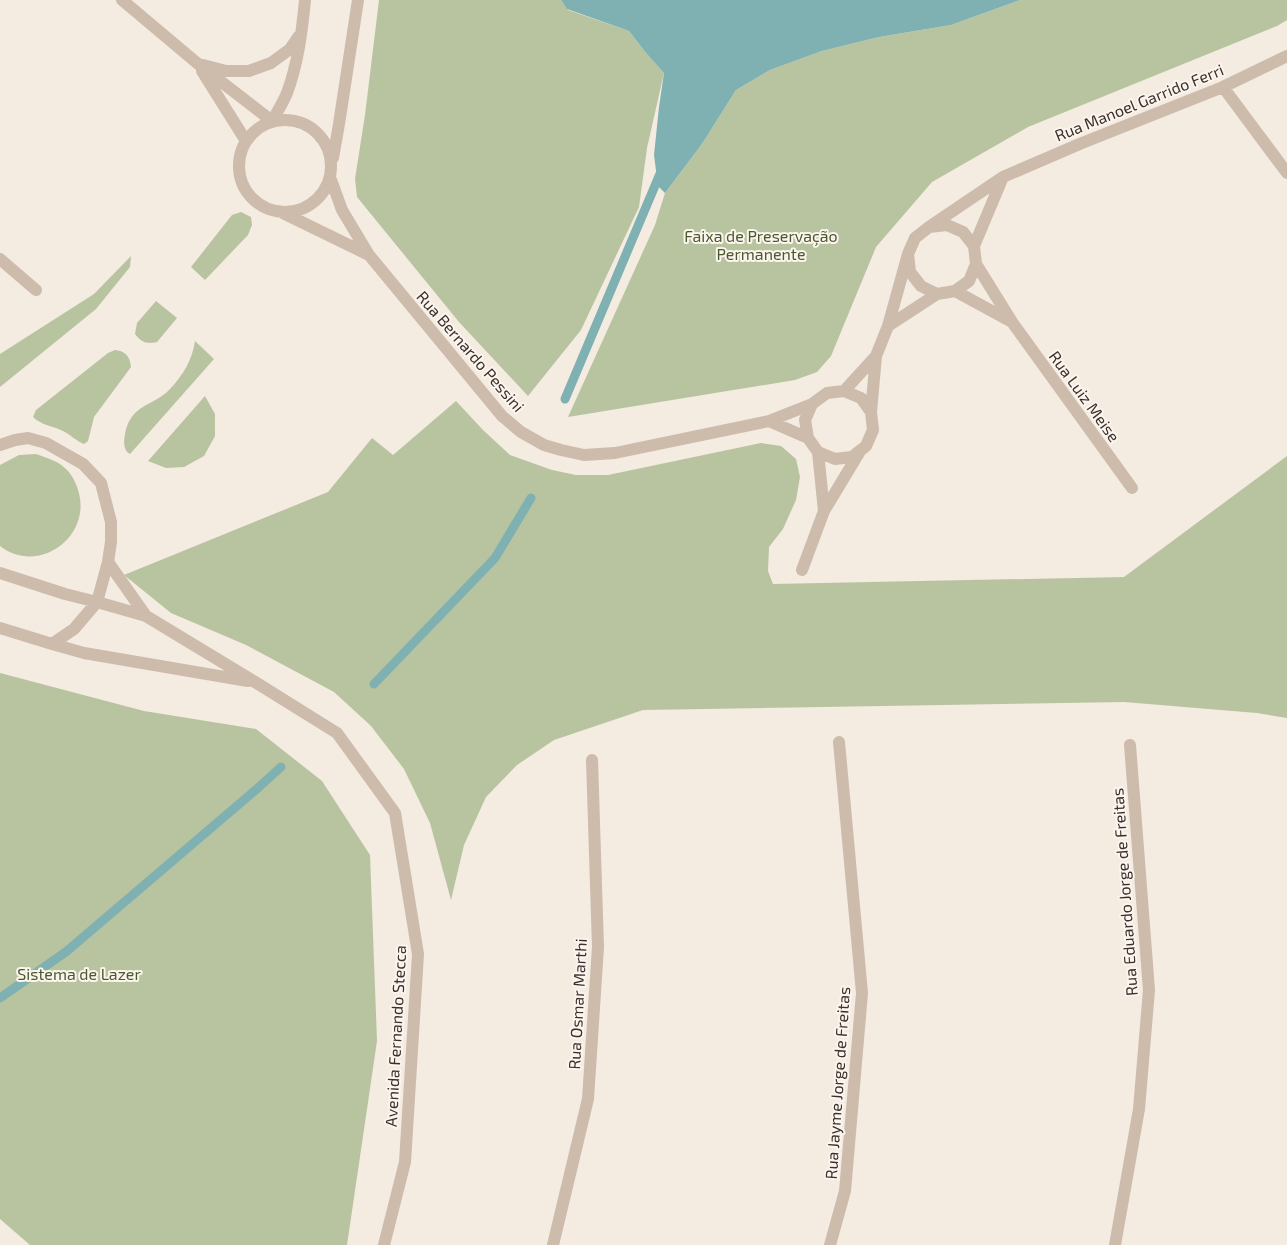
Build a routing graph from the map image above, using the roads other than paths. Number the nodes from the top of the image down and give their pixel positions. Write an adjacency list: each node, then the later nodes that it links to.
1 (122, 0): 6 (street)
2 (305, 0): 4 (street)
3 (358, 0): 10 (street)
4 (302, 32): 6 (street); 8 (street)
5 (1287, 56): 7 (street, Rua Manoel Garrido Ferri)
6 (197, 63): 8 (street); 9 (street)
7 (1223, 86): 11 (street); 13 (street, Rua Manoel Garrido Ferri)
8 (272, 121): 9 (street); 10 (street)
9 (246, 141): 14 (street)
10 (332, 161): 12 (street)
11 (1287, 173)
12 (330, 177): 14 (street); 18 (street, Rua Bernardo Pessini)
13 (1003, 177): 15 (street, Rua Manoel Garrido Ferri); 16 (street)
14 (283, 213): 18 (street, Rua Bernardo Pessini)
15 (929, 228): 16 (street); 17 (street, Rua Manoel Garrido Ferri)
16 (974, 246): 20 (street)
17 (908, 254): 23 (street); 25 (street, Rua Manoel Garrido Ferri)
18 (369, 255): 30 (street, Rua Bernardo Pessini)
19 (0, 259): 21 (street)
20 (976, 264): 22 (street); 24 (street, Rua Luiz Meise)
21 (36, 290)
22 (955, 291): 23 (street); 24 (street, Rua Luiz Meise)
23 (937, 294): 25 (street)
24 (1012, 322): 35 (street, Rua Luiz Meise)
25 (888, 326): 26 (street, Rua Manoel Garrido Ferri)
26 (876, 356): 27 (street, Rua Manoel Garrido Ferri); 29 (street, Rua Manoel Garrido Ferri)
27 (844, 391): 28 (street); 29 (street)
28 (812, 404): 30 (street, Rua Bernardo Pessini); 31 (street)
29 (871, 412): 34 (street, Rua Manoel Garrido Ferri)
30 (769, 421): 31 (street)
31 (808, 438): 33 (street, Rua Manoel Garrido Ferri)
32 (0, 445): 37 (street)
33 (818, 452): 34 (street); 36 (street, Rua Manoel Garrido Ferri)
34 (860, 452): 36 (street, Rua Manoel Garrido Ferri)
35 (1132, 488)
36 (824, 511): 38 (street, Rua Manoel Garrido Ferri)
37 (108, 562): 40 (street); 41 (street)
38 (802, 570)
39 (0, 573): 40 (street)
40 (97, 602): 41 (street); 43 (street)
41 (146, 616): 44 (street, Avenida Fernando Stecca)
42 (0, 628): 43 (street)
43 (52, 644): 44 (street)
44 (255, 682): 48 (street, Avenida Fernando Stecca)
45 (840, 742): 50 (street, Rua Jayme Jorge de Freitas)
46 (1130, 745): 51 (street, Rua Eduardo Jorge de Freitas)
47 (592, 760): 49 (street, Rua Osmar Marthi)
48 (384, 1245)
49 (553, 1245)
50 (830, 1245)
51 (1115, 1245)

